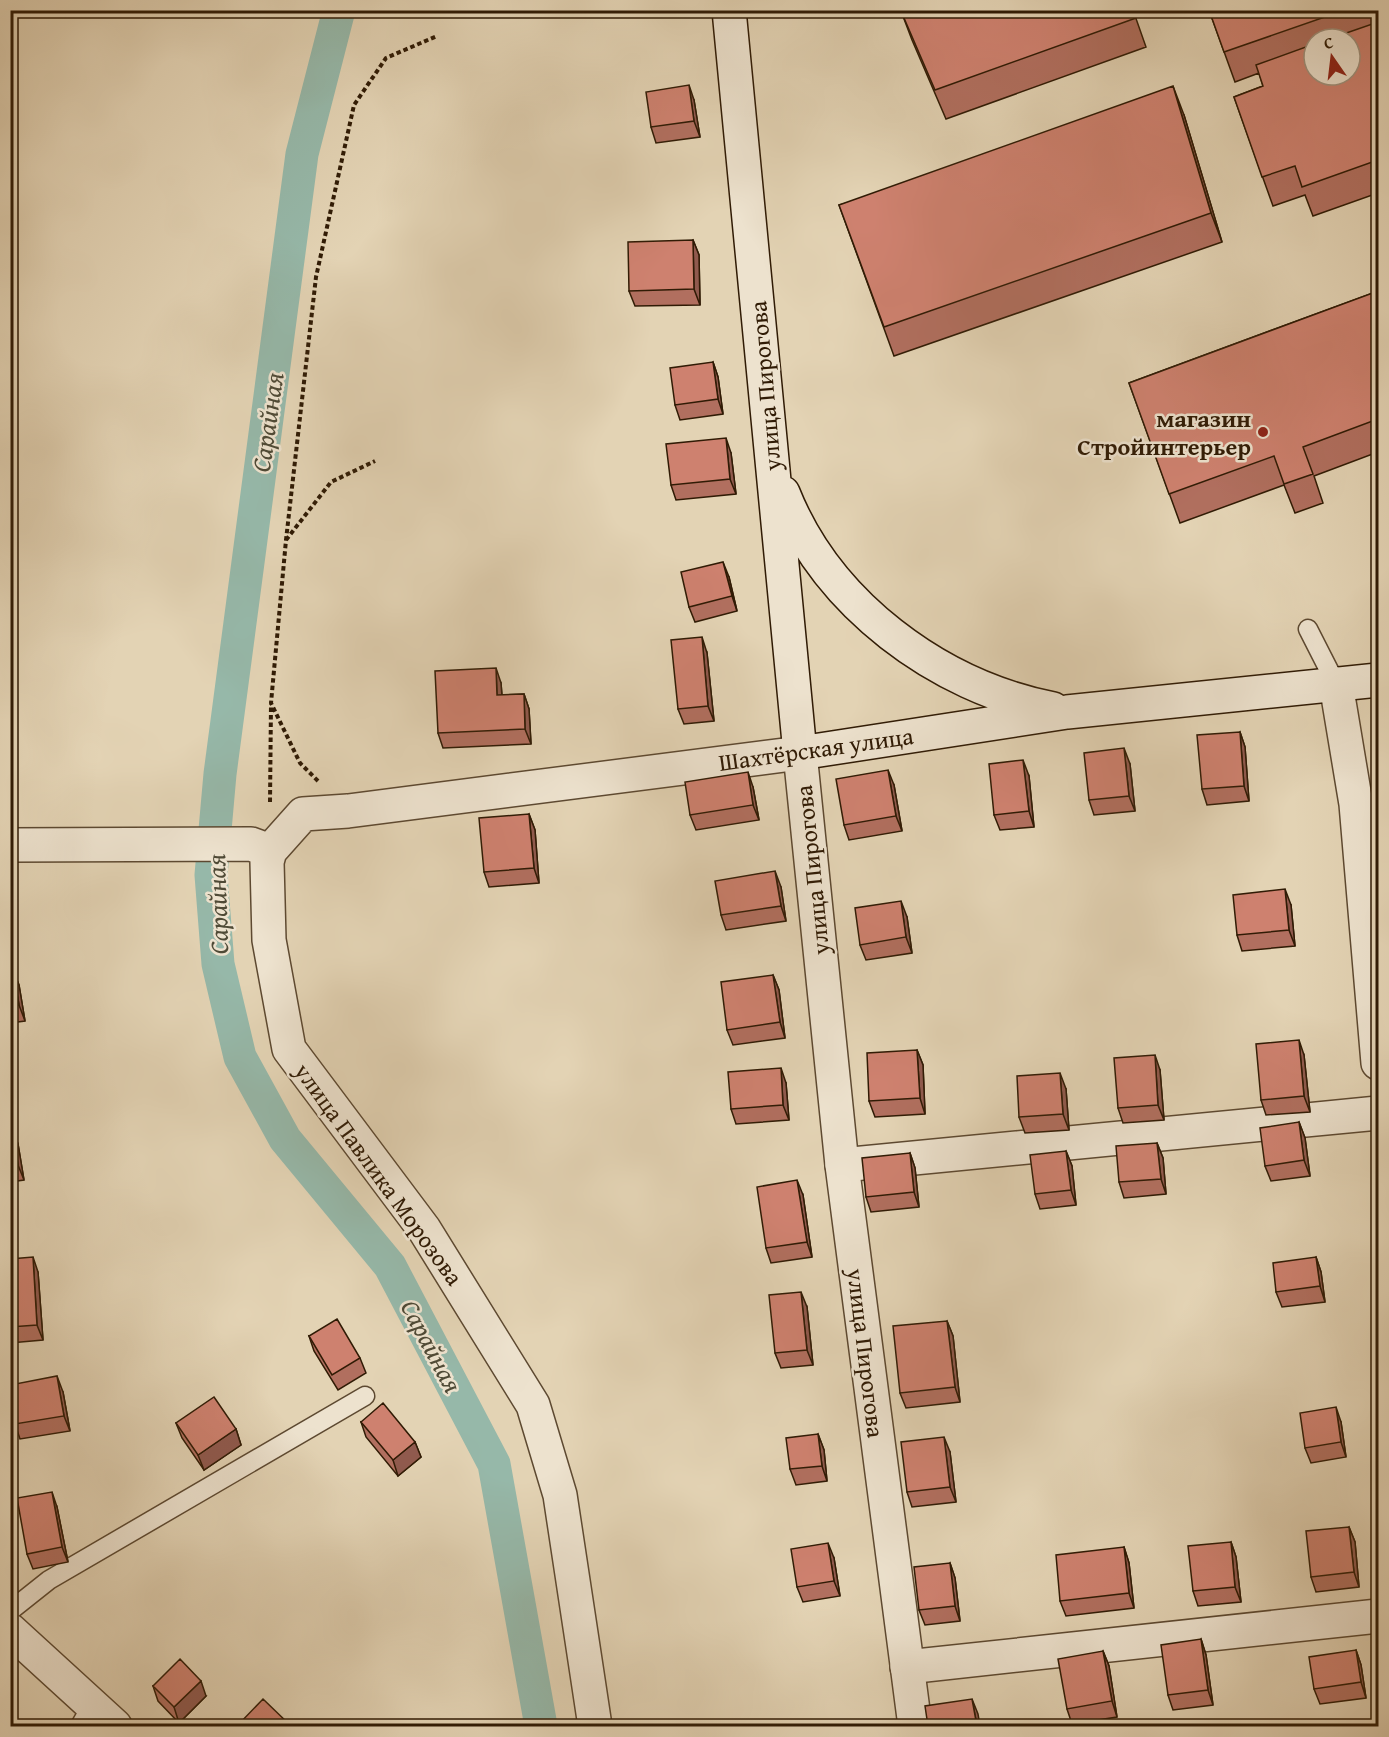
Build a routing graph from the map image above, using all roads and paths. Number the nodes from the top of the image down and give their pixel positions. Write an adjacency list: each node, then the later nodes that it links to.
1 (729, 10): 4 (street, улица Пирогова)
2 (437, 36): 5 (path)
3 (375, 461): 5 (path)
4 (773, 467): 10 (street); 11 (street, улица Пирогова)
5 (286, 540): 9 (path)
6 (1308, 628): 8 (lane)
7 (1378, 680): 8 (street, Шахтёрская улица)
8 (1336, 684): 10 (street, Шахтёрская улица); 15 (street)
9 (270, 703): 12 (path); 14 (path)
10 (1067, 712): 11 (street, Шахтёрская улица)
11 (800, 753): 12 (street, Шахтёрская улица); 17 (street, улица Пирогова)
12 (348, 811): 14 (street, Шахтёрская улица)
13 (10, 845): 14 (street)
14 (261, 847): 24 (street, улица Павлика Морозова)
15 (1378, 1063)
16 (1378, 1113): 17 (street)
17 (842, 1165): 22 (street, улица Пирогова)
18 (365, 1396): 19 (lane)
19 (10, 1611)
20 (1378, 1616): 22 (street)
21 (10, 1630): 23 (street)
22 (907, 1667): 25 (street, улица Пирогова)
23 (95, 1719)
24 (596, 1726)
25 (915, 1726)

